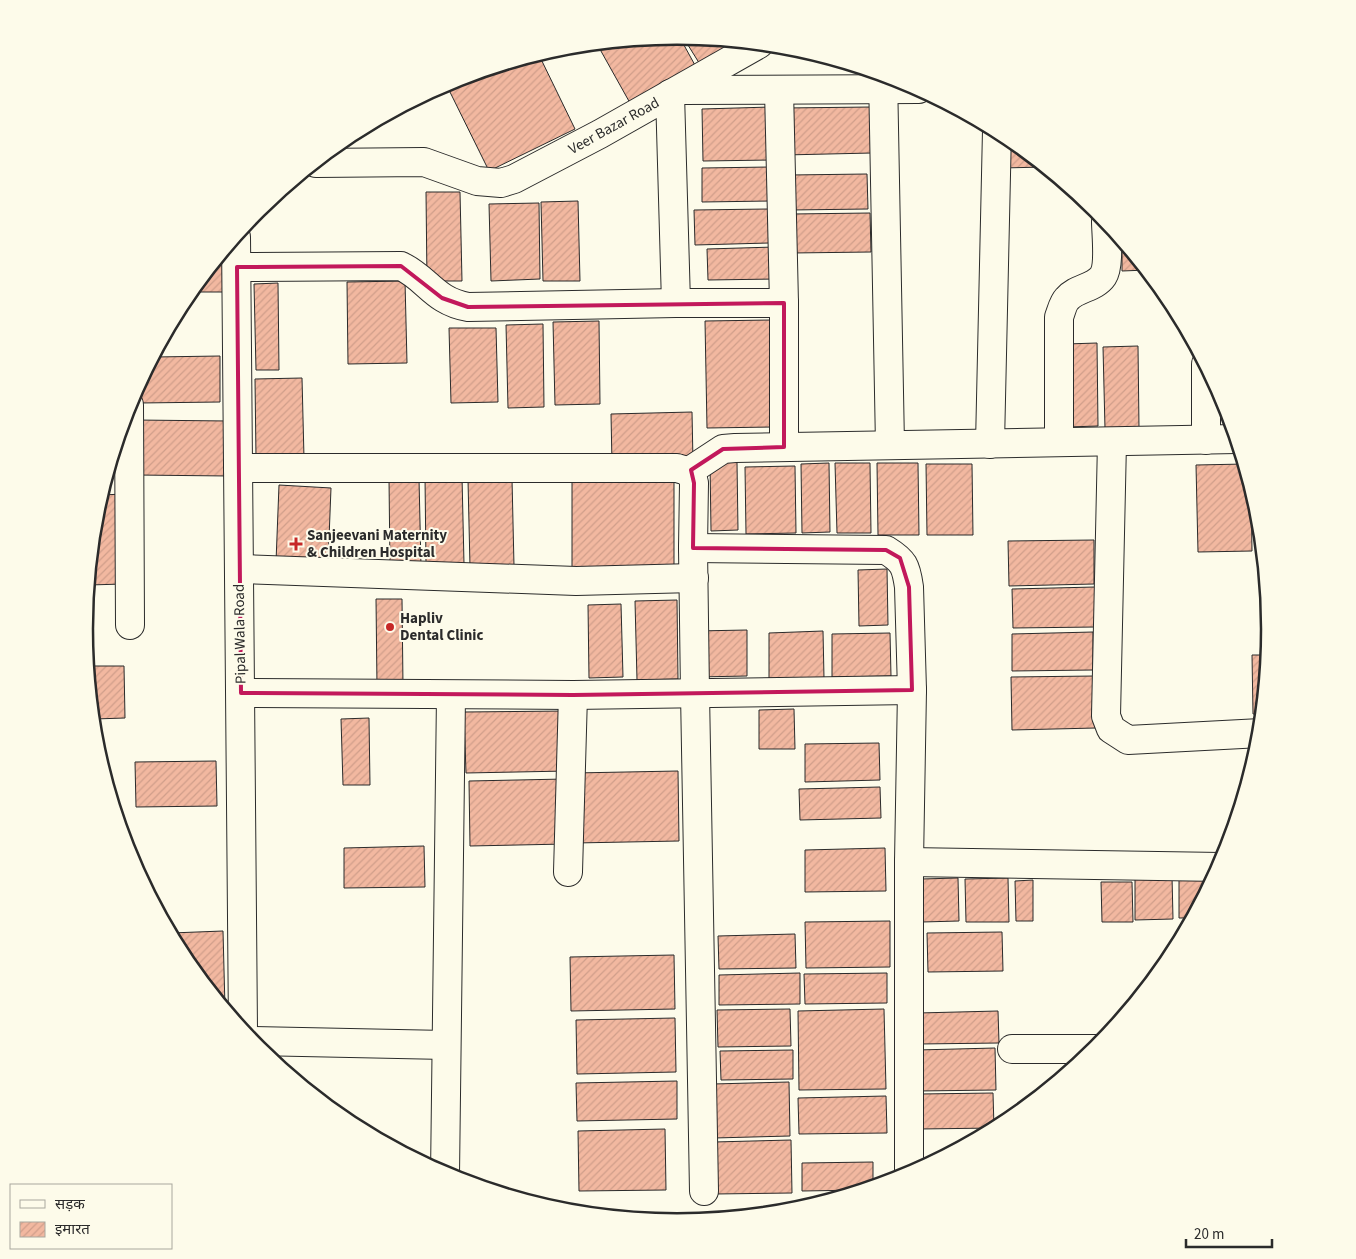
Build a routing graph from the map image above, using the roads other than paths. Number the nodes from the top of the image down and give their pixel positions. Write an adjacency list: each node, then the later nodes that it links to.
1 (750, 50): 4 (street)
2 (883, 82): 3 (street, Veer Bazar Road); 19 (street)
3 (779, 90): 4 (street, Veer Bazar Road); 11 (street)
4 (674, 92): 6 (street, Veer Bazar Road); 10 (street)
5 (997, 140): 18 (street)
6 (326, 163)
7 (1106, 232): 16 (street)
8 (236, 247): 9 (street, Pipal Wala Road)
9 (237, 267): 10 (street); 21 (street, Pipal Wala Road)
10 (676, 303): 11 (street)
11 (784, 303): 20 (street)
12 (1206, 380): 15 (street)
13 (129, 431): 26 (street)
14 (1230, 439): 15 (street)
15 (1206, 440): 17 (street)
16 (1059, 442): 17 (street); 18 (street)
17 (1112, 442): 32 (street)
18 (990, 444): 19 (street)
19 (890, 446): 20 (street)
20 (784, 447): 22 (street)
21 (238, 468): 22 (street); 24 (street, Pipal Wala Road)
22 (688, 472): 23 (street)
23 (693, 548): 25 (street); 27 (street)
24 (239, 568): 25 (street); 28 (street, Pipal Wala Road)
25 (694, 578): 29 (street)
26 (130, 625)
27 (912, 690): 29 (street); 33 (street)
28 (241, 693): 30 (street); 36 (street, Pipal Wala Road)
29 (695, 693): 31 (street); 43 (street)
30 (451, 695): 31 (street); 38 (street)
31 (573, 695): 35 (street)
32 (1253, 733)
33 (909, 862): 34 (street); 42 (street)
34 (1212, 867)
35 (568, 872)
36 (243, 1019)
37 (263, 1041): 38 (street)
38 (446, 1044): 41 (street)
39 (1012, 1049): 40 (street)
40 (1085, 1049)
41 (445, 1166)
42 (909, 1167)
43 (704, 1191)

